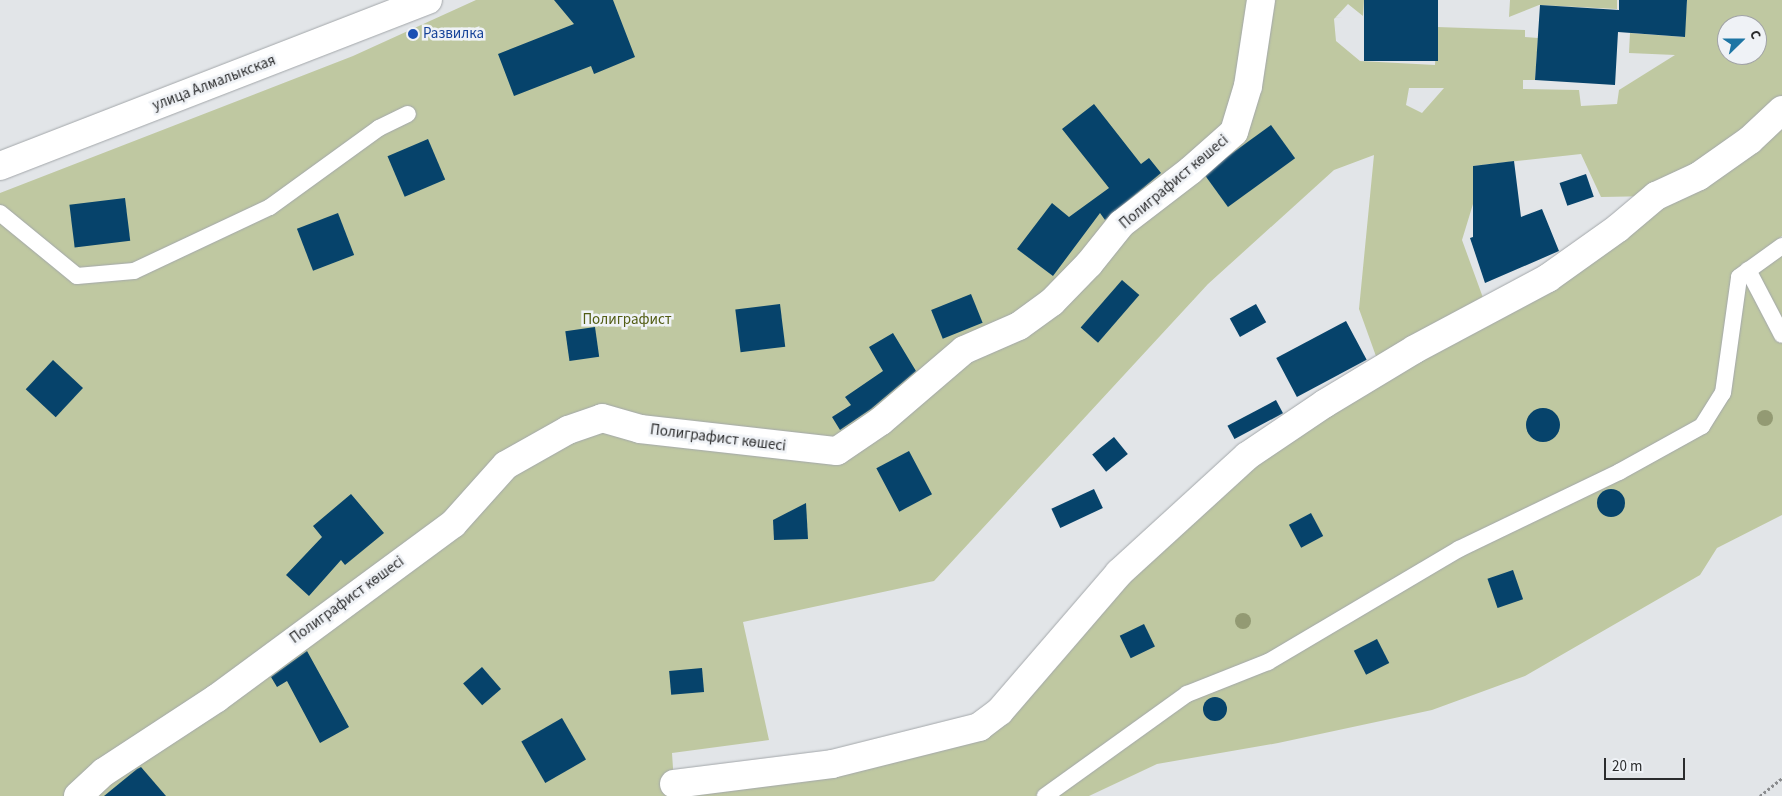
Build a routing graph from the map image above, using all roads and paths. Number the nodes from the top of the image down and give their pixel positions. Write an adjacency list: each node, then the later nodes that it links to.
1 (428, 0): 5 (street, улица Алмалыкская)
2 (1262, 0): 12 (street, Полиграфист көшесі)
3 (1782, 110): 11 (street)
4 (408, 114): 6 (lane)
5 (0, 166)
6 (0, 213)
7 (1782, 246): 8 (lane)
8 (1748, 270): 9 (lane); 13 (lane)
9 (1782, 335)
10 (1782, 778): 14 (path)
11 (674, 784)
12 (78, 796)
13 (1045, 796)
14 (1760, 796)

